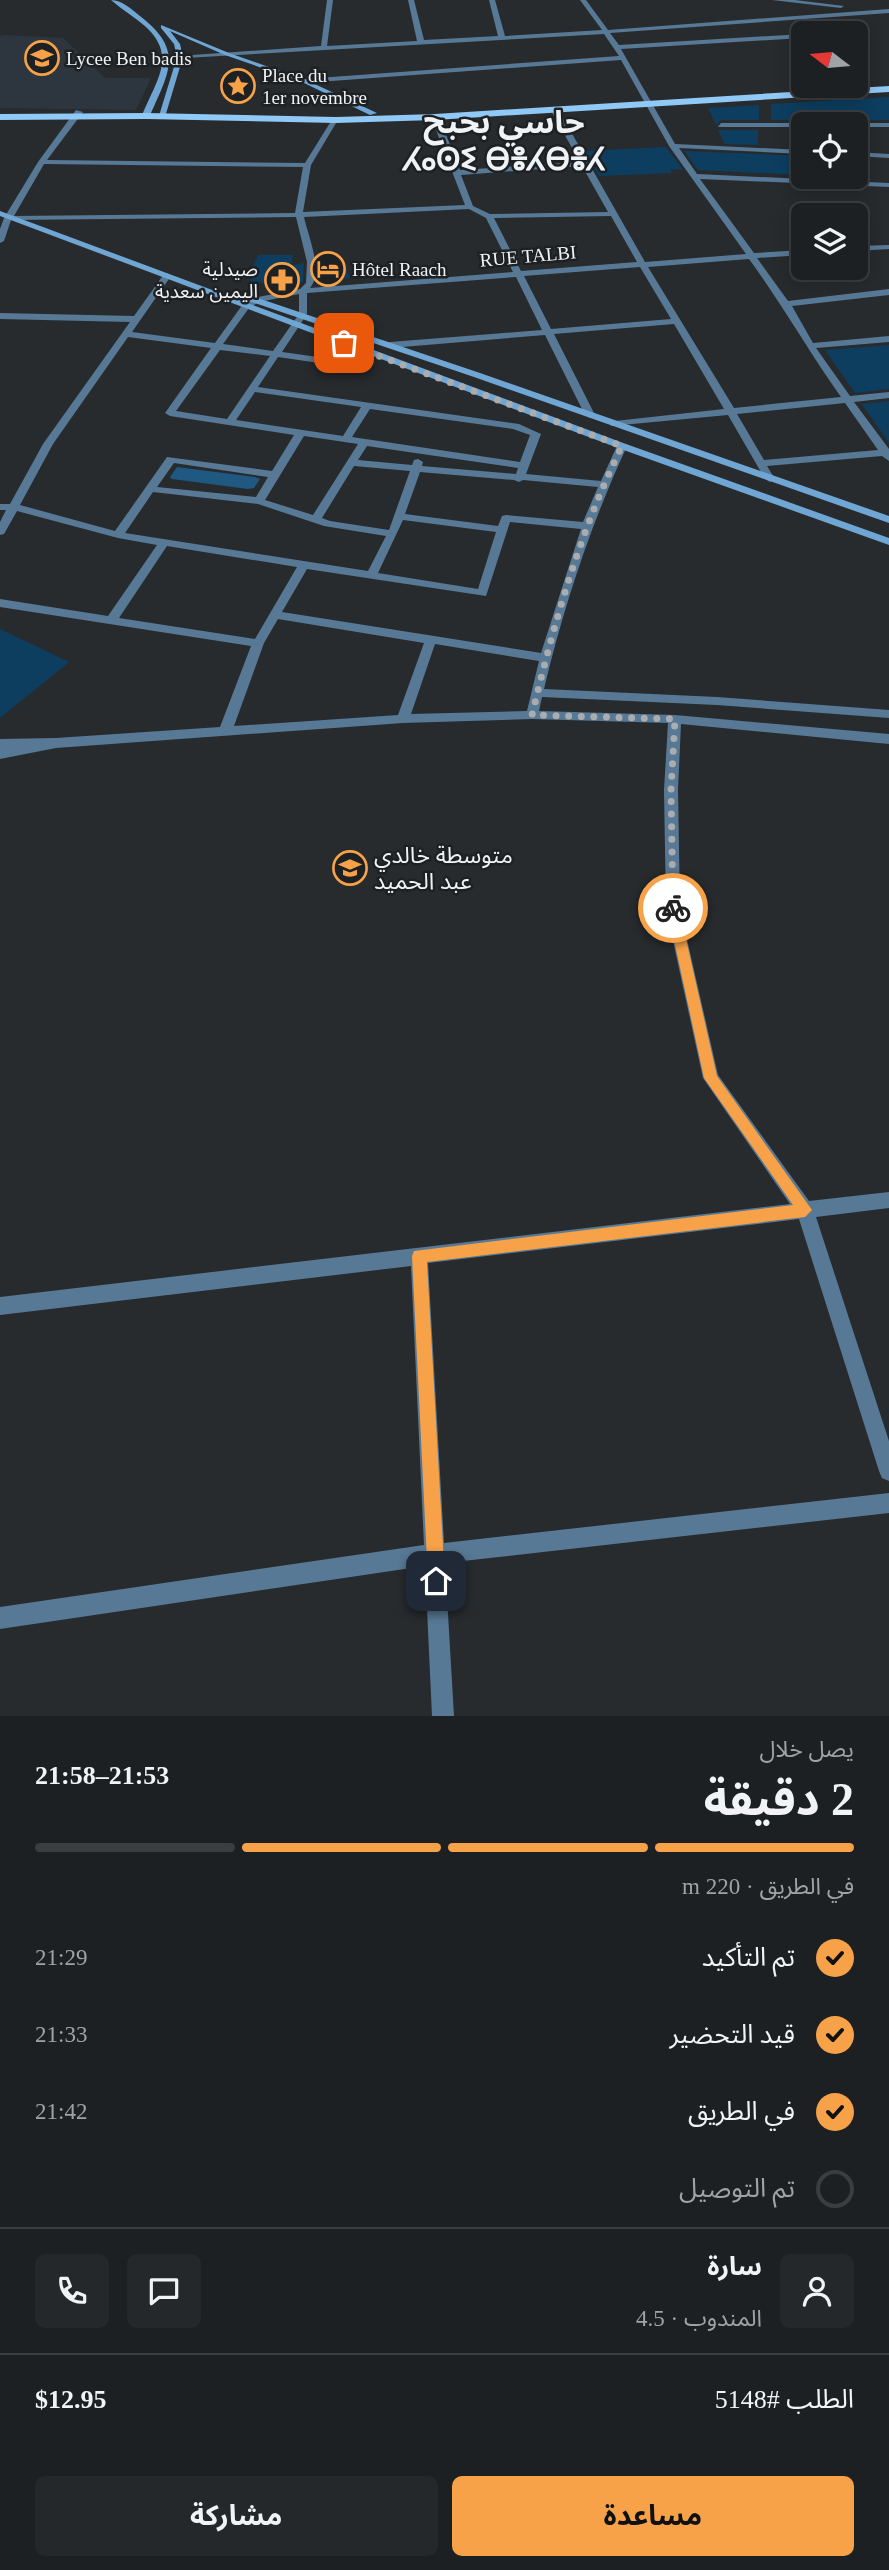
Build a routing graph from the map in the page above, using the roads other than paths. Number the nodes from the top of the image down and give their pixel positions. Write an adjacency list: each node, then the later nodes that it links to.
1 (114, 0): 17 (street)
2 (128, 0): 9 (street)
3 (330, 0): 14 (street)
4 (411, 0): 13 (street)
5 (492, 0): 12 (street)
6 (583, 0): 10 (street)
7 (775, 0): 8 (street)
8 (888, 11): 10 (street)
9 (163, 26): 16 (street); 18 (street)
10 (604, 32): 12 (street); 15 (street)
11 (791, 37): 15 (street)
12 (502, 38): 13 (street)
13 (421, 42): 14 (street)
14 (324, 47): 16 (street)
15 (617, 47): 19 (street)
16 (227, 54): 18 (street); 20 (street)
17 (167, 57): 18 (street); 30 (street)
18 (180, 57): 31 (street)
19 (623, 58): 20 (street); 25 (street)
20 (304, 81): 27 (street)
21 (889, 83): 22 (main road)
22 (868, 84)
23 (889, 89): 25 (main road)
24 (791, 90): 25 (main road)
25 (645, 100): 26 (main road); 27 (main road); 38 (street)
26 (554, 109): 32 (main road); 43 (street)
27 (373, 113): 31 (main road)
28 (0, 115): 29 (main road)
29 (78, 115): 30 (main road); 42 (street)
30 (146, 115): 31 (main road)
31 (162, 115): 33 (main road)
32 (435, 117): 33 (main road); 45 (street)
33 (336, 120): 44 (street)
34 (722, 125): 35 (street)
35 (791, 125)
36 (868, 125): 37 (street)
37 (889, 125)
38 (674, 146): 39 (street); 46 (street)
39 (791, 151)
40 (868, 155): 41 (street)
41 (889, 156)
42 (42, 162): 44 (street); 50 (street)
43 (584, 164): 45 (street); 49 (street)
44 (307, 165): 51 (street)
45 (455, 173): 48 (street)
46 (695, 176): 47 (street); 57 (street)
47 (889, 185)
48 (470, 207): 51 (street); 52 (street)
49 (611, 214): 52 (street); 58 (street)
50 (4, 215): 51 (street); 53 (street); 60 (street)
51 (299, 215): 61 (street)
52 (489, 216): 59 (street)
53 (0, 242)
54 (889, 247): 55 (street)
55 (868, 248)
56 (791, 252): 57 (street, RUE TALBI)
57 (749, 254): 58 (street, RUE TALBI); 64 (street)
58 (642, 264): 59 (street, RUE TALBI); 69 (street)
59 (517, 274): 61 (street, RUE TALBI); 71 (street)
60 (167, 276): 63 (street); 65 (street); 68 (street)
61 (303, 292): 63 (street, RUE TALBI); 66 (street)
62 (889, 292): 64 (street)
63 (256, 299): 65 (street); 66 (street)
64 (786, 304): 76 (street)
65 (246, 306): 70 (street); 75 (street)
66 (303, 314): 70 (street); 74 (street)
67 (0, 316): 68 (street)
68 (137, 318): 72 (street)
69 (678, 321): 71 (street); 83 (street)
70 (294, 324): 77 (street); 90 (street)
71 (547, 331): 74 (street); 84 (street)
72 (126, 334): 75 (street); 104 (street)
73 (889, 339): 76 (street)
74 (390, 345): 84 (street)
75 (217, 346): 77 (street); 85 (street)
76 (810, 346): 81 (street)
77 (274, 354): 78 (street); 79 (street)
78 (346, 364)
79 (251, 389): 82 (street); 85 (street)
80 (889, 395): 81 (street)
81 (849, 398): 83 (street); 92 (street)
82 (367, 406): 88 (street); 95 (street)
83 (730, 410): 86 (street); 94 (street)
84 (590, 415): 86 (street)
85 (230, 422): 87 (street)
86 (615, 424): 99 (street)
87 (301, 432): 88 (street); 97 (street)
88 (346, 439): 89 (street)
89 (364, 442): 91 (street); 93 (street)
90 (622, 446): 100 (street); 113 (street)
91 (420, 450): 95 (street); 96 (street)
92 (888, 454): 94 (street)
93 (351, 463): 96 (street); 106 (street)
94 (761, 463): 99 (street)
95 (524, 466): 98 (street)
96 (416, 470): 98 (street); 105 (street)
97 (275, 475): 101 (street); 102 (street)
98 (519, 479): 100 (street)
99 (770, 479): 107 (street)
100 (603, 484): 108 (street)
101 (150, 489): 102 (street); 112 (street)
102 (259, 501): 106 (street)
103 (0, 507): 104 (street)
104 (14, 507): 110 (street); 112 (street)
105 (399, 516): 109 (street); 111 (street)
106 (316, 519): 111 (street)
107 (889, 520)
108 (587, 526): 109 (street); 122 (street)
109 (502, 530): 116 (street)
110 (0, 533)
111 (393, 534): 116 (street)
112 (118, 535): 114 (street)
113 (889, 541)
114 (164, 542): 115 (street); 119 (street)
115 (304, 565): 116 (street); 118 (street)
116 (372, 576)
117 (0, 603): 119 (street)
118 (274, 615): 120 (street); 121 (street)
119 (111, 620): 121 (street)
120 (430, 639): 122 (street); 126 (street)
121 (258, 643): 128 (street)
122 (546, 658): 123 (street)
123 (537, 693): 124 (street); 125 (street)
124 (889, 714)
125 (532, 715): 126 (street); 127 (street)
126 (403, 719): 128 (street)
127 (675, 719): 129 (street); 134 (street)
128 (225, 732): 130 (street)
129 (889, 738)
130 (56, 743): 131 (street); 132 (street)
131 (0, 744)
132 (0, 754)
133 (889, 1200): 134 (street)
134 (805, 1210): 135 (street); 137 (street)
135 (419, 1256): 136 (street); 139 (street)
136 (0, 1306)
137 (889, 1471)
138 (889, 1503): 139 (street)
139 (435, 1554): 140 (street); 141 (street)
140 (0, 1618)
141 (443, 1716)

